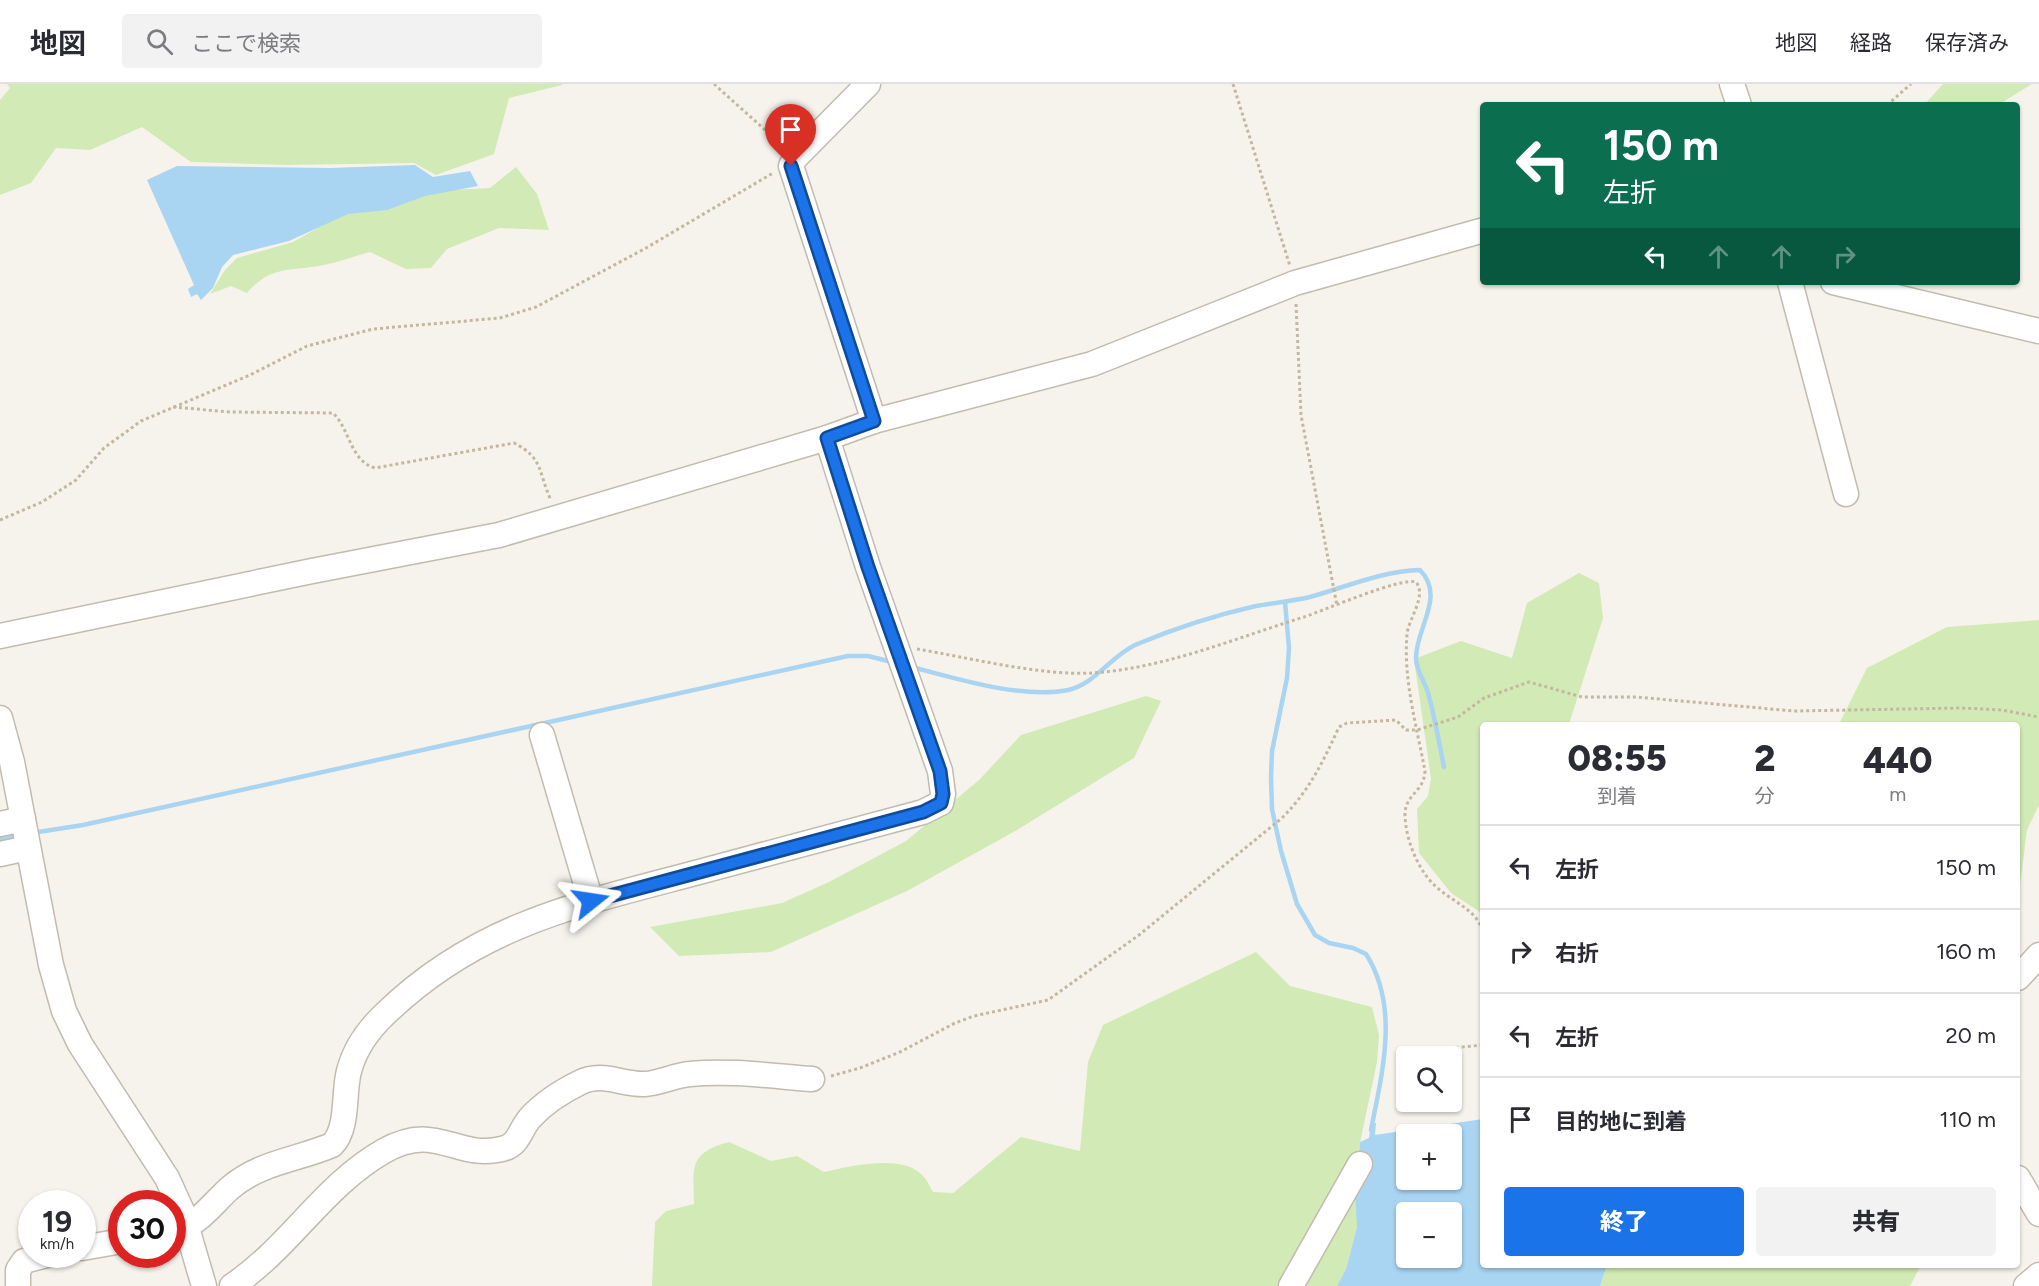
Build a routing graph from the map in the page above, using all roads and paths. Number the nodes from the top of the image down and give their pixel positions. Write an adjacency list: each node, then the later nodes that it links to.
1 (714, 84): 8 (path)
2 (868, 84): 8 (street)
3 (1233, 84): 10 (path)
4 (1732, 84): 6 (street)
5 (1911, 84): 7 (path)
6 (1738, 102)
7 (1890, 102)
8 (793, 162): 14 (path); 15 (street)
9 (1480, 231): 10 (street)
10 (1295, 282): 15 (street); 20 (path)
11 (1791, 285): 17 (street)
12 (1846, 285): 13 (street)
13 (2039, 331)
14 (171, 407): 18 (path); 19 (path)
15 (874, 421): 16 (street)
16 (827, 438): 18 (street); 22 (street)
17 (1846, 494)
18 (562, 517): 21 (street)
19 (0, 520)
20 (1337, 606): 22 (path); 25 (path)
21 (0, 636)
22 (896, 645): 30 (street)
23 (2039, 717): 25 (path)
24 (0, 718): 27 (street)
25 (1417, 730): 31 (path); 36 (path)
26 (542, 735): 30 (street)
27 (11, 822): 28 (street)
28 (28, 848): 29 (street); 39 (street)
29 (0, 854)
30 (591, 901): 41 (street)
31 (1480, 926)
32 (2039, 955): 33 (street)
33 (2020, 976)
34 (1480, 1044): 35 (path)
35 (1462, 1046)
36 (812, 1079): 47 (street)
37 (1360, 1164): 48 (street)
38 (2020, 1181): 40 (street)
39 (173, 1190)
40 (2039, 1214)
41 (186, 1225)
42 (186, 1244): 46 (street)
43 (19, 1268): 45 (street)
44 (2039, 1275): 49 (street)
45 (18, 1286)
46 (204, 1286)
47 (232, 1286)
48 (1291, 1286)
49 (2026, 1286)

